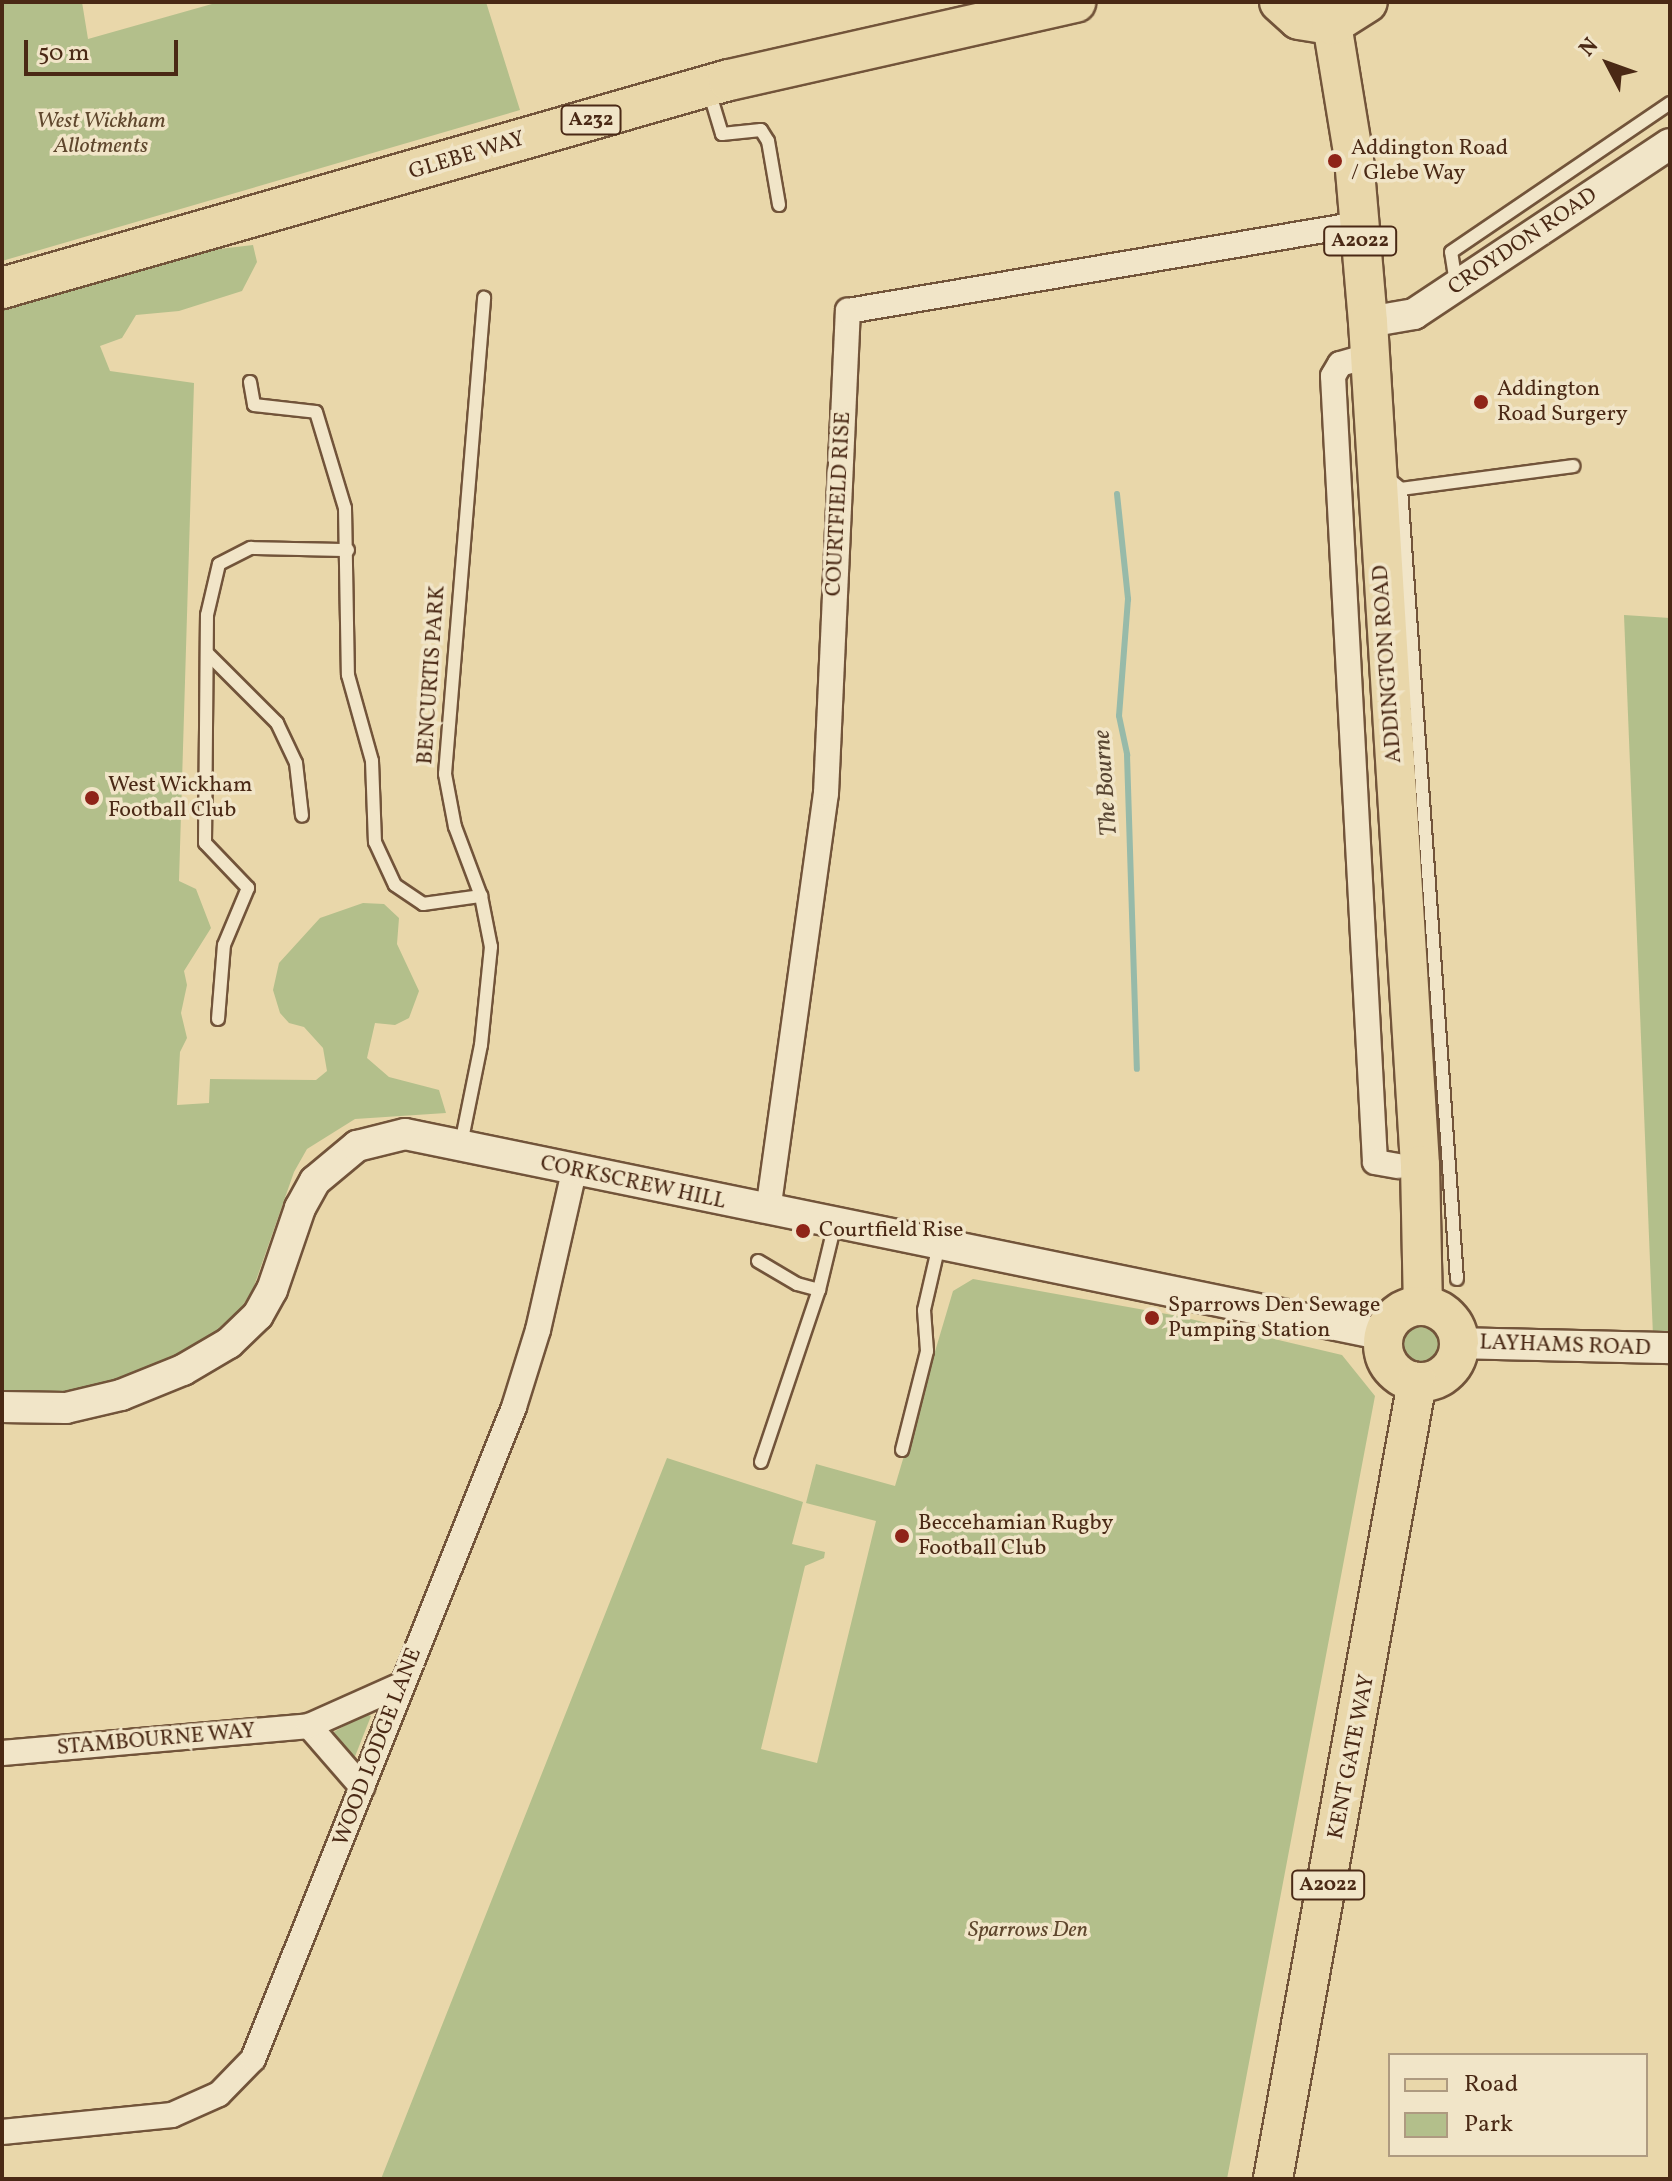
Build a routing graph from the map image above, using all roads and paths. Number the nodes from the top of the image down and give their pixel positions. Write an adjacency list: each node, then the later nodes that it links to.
1 (1075, 2): 5 (highway, GLEBE WAY / A232)
2 (1280, 2): 4 (highway)
3 (1367, 2): 4 (highway)
4 (1332, 24): 9 (main road, ADDINGTON ROAD / A2022)
5 (708, 86): 8 (lane); 11 (highway, GLEBE WAY / A232)
6 (1670, 103): 10 (lane)
7 (1670, 144): 10 (street, CROYDON ROAD)
8 (779, 205)
9 (1359, 224): 13 (main road, ADDINGTON ROAD / A2022); 25 (street, COURTFIELD RISE)
10 (1456, 286): 13 (street, CROYDON ROAD)
11 (2, 288)
12 (484, 298): 20 (lane, BENCURTIS PARK)
13 (1368, 339): 16 (main road, ADDINGTON ROAD); 23 (street)
14 (250, 382): 17 (lane)
15 (1573, 466): 16 (lane)
16 (1388, 479): 23 (main road, ADDINGTON ROAD); 28 (lane)
17 (348, 550): 18 (lane); 20 (lane)
18 (208, 654): 19 (lane); 21 (lane)
19 (302, 816)
20 (481, 896): 22 (lane, BENCURTIS PARK)
21 (218, 1019)
22 (461, 1144): 24 (street, CORKSCREW HILL); 37 (street, CORKSCREW HILL)
23 (1409, 1166): 28 (main road, ADDINGTON ROAD)
24 (574, 1172): 25 (street, CORKSCREW HILL); 40 (street, WOOD LODGE LANE)
25 (768, 1211): 26 (street, CORKSCREW HILL)
26 (835, 1224): 27 (street, CORKSCREW HILL); 31 (lane)
27 (939, 1245): 33 (street, CORKSCREW HILL); 38 (lane)
28 (1438, 1245): 30 (lane); 32 (main road, ADDINGTON ROAD)
29 (758, 1261): 31 (lane)
30 (1457, 1279)
31 (819, 1290): 39 (lane)
32 (1423, 1306): 33 (main road); 34 (main road)
33 (1384, 1335): 36 (main road)
34 (1459, 1343): 35 (street, LAYHAMS ROAD); 36 (main road)
35 (1670, 1348)
36 (1417, 1382): 45 (main road, KENT GATE WAY / A2022)
37 (2, 1407)
38 (902, 1450)
39 (761, 1462)
40 (401, 1685): 41 (street, STAMBOURNE WAY); 43 (street, WOOD LODGE LANE)
41 (309, 1726): 42 (street, STAMBOURNE WAY); 43 (street)
42 (2, 1753)
43 (362, 1787): 44 (street, WOOD LODGE LANE)
44 (2, 2132)
45 (1273, 2179)

